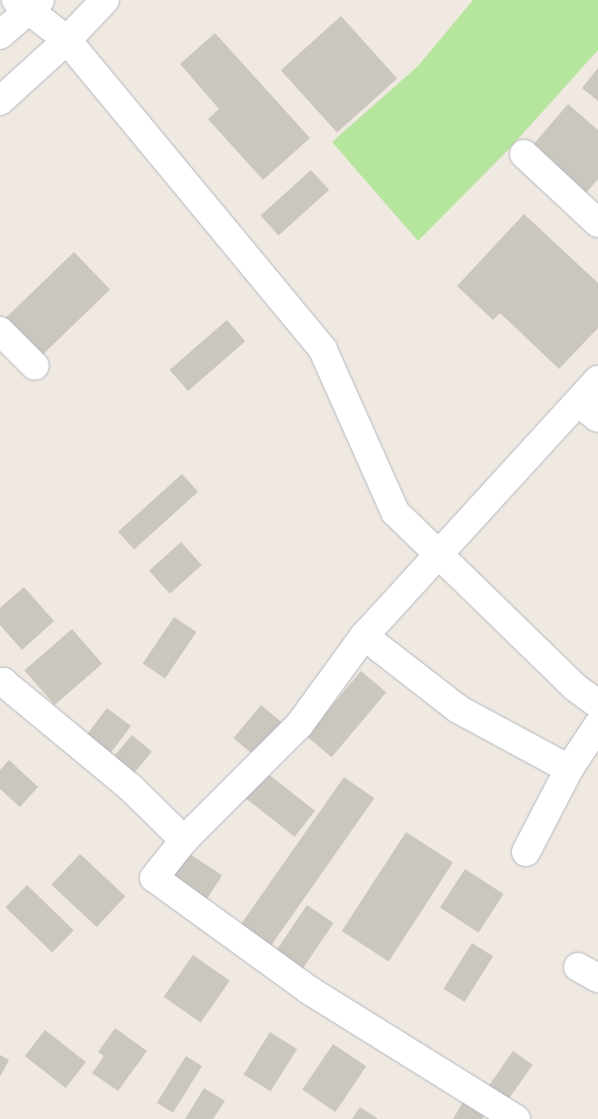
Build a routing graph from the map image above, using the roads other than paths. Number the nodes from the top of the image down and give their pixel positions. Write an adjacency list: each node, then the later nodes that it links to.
1 (105, 0): 4 (street)
2 (28, 4): 3 (street); 4 (street)
3 (0, 35)
4 (67, 40): 5 (street); 12 (street)
5 (0, 102)
6 (524, 154): 7 (street)
7 (598, 223)
8 (0, 331): 9 (street)
9 (35, 366)
10 (598, 380): 11 (street)
11 (588, 410): 12 (street)
12 (437, 553): 13 (street); 15 (street)
13 (364, 636): 17 (street); 18 (street)
14 (0, 684): 18 (street)
15 (598, 704)
16 (598, 725): 17 (street)
17 (569, 769): 19 (street)
18 (184, 840): 20 (street)
19 (526, 852)
20 (516, 1119)

